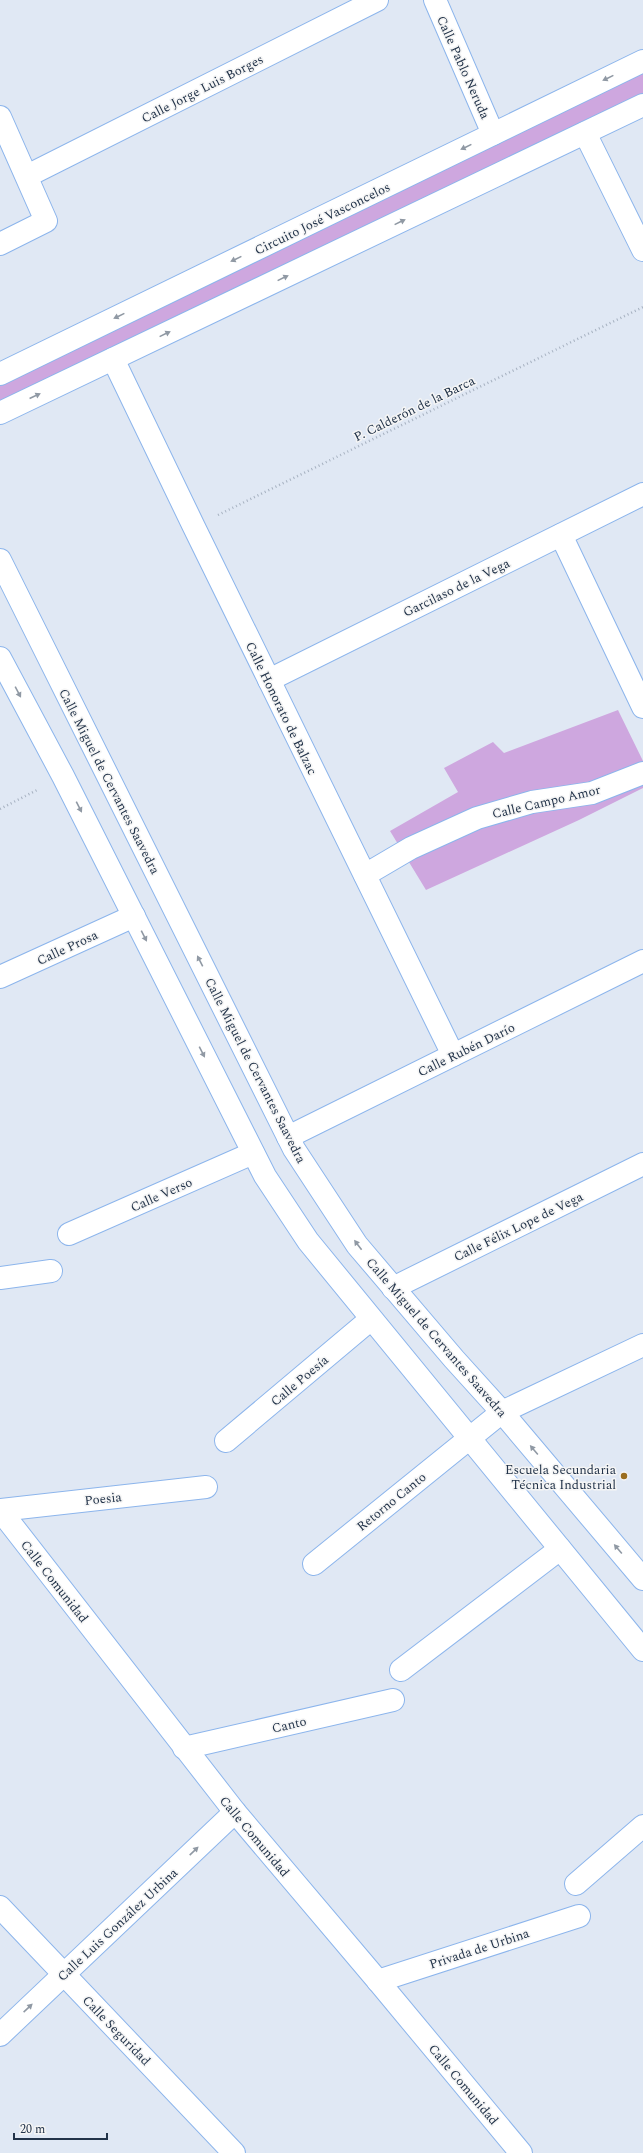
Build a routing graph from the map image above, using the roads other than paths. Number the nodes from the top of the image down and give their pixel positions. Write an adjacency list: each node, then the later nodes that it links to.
1 (377, 0): 8 (street, Calle Jorge Luis Borges)
2 (435, 0): 7 (street, Calle Pablo Neruda)
3 (643, 61): 7 (street, Circuito José Vasconcelos, one-way to 7)
4 (643, 105): 6 (street)
5 (0, 117): 8 (street)
6 (585, 133): 10 (street); 11 (street, one-way to 6)
7 (493, 134): 12 (street, Circuito José Vasconcelos, one-way to 12)
8 (27, 176): 9 (street)
9 (0, 244)
10 (643, 250)
11 (113, 359): 13 (street, one-way to 11); 18 (street, Calle Honorato de Balzac)
12 (0, 374)
13 (0, 412)
14 (643, 494): 15 (street, Garcilaso de la Vega)
15 (561, 535): 18 (street, Garcilaso de la Vega); 19 (street)
16 (0, 560): 26 (street, Calle Miguel de Cervantes Saavedra, one-way to 16)
17 (0, 658): 22 (street, one-way to 22)
18 (269, 680): 21 (street, Calle Honorato de Balzac)
19 (643, 708)
20 (643, 773): 21 (street, Calle Campo Amor)
21 (365, 875): 25 (street, Calle Honorato de Balzac)
22 (134, 916): 24 (street, Calle Prosa); 27 (street, one-way to 27)
23 (643, 961): 25 (street, Calle Rubén Darío)
24 (0, 978)
25 (453, 1055): 26 (street, Calle Rubén Darío)
26 (288, 1137): 32 (street, Calle Miguel de Cervantes Saavedra, one-way to 26)
27 (253, 1153): 29 (street, Calle Verso); 33 (street)
28 (643, 1164): 32 (street, Calle Félix Lope de Vega)
29 (69, 1234)
30 (51, 1271): 31 (street)
31 (0, 1278)
32 (393, 1288): 35 (street, Calle Miguel de Cervantes Saavedra)
33 (371, 1319): 36 (street); 37 (street, Calle Poesía)
34 (643, 1345): 35 (street, Retorno Canto)
35 (502, 1412): 36 (street, Retorno Canto); 42 (street, Calle Miguel de Cervantes Saavedra, one-way to 35)
36 (468, 1438): 40 (street); 41 (street, Retorno Canto)
37 (226, 1441)
38 (206, 1487): 39 (street, Poesia)
39 (0, 1510): 46 (street, Calle Comunidad)
40 (560, 1549): 43 (street); 44 (street)
41 (314, 1564)
42 (643, 1579)
43 (643, 1650)
44 (401, 1670)
45 (393, 1700): 46 (street, Canto)
46 (184, 1748): 47 (street, Calle Comunidad)
47 (235, 1812): 52 (street, Calle Luis González Urbina, one-way to 47); 53 (street, Calle Comunidad)
48 (643, 1826): 49 (street)
49 (576, 1884)
50 (0, 1907): 52 (street, Calle Seguridad)
51 (580, 1916): 53 (street, Privada de Urbina)
52 (64, 1974): 54 (street, Calle Luis González Urbina, one-way to 52); 55 (street, Calle Seguridad)
53 (378, 1981): 56 (street, Calle Comunidad)
54 (0, 2035)
55 (234, 2153)
56 (521, 2153)

